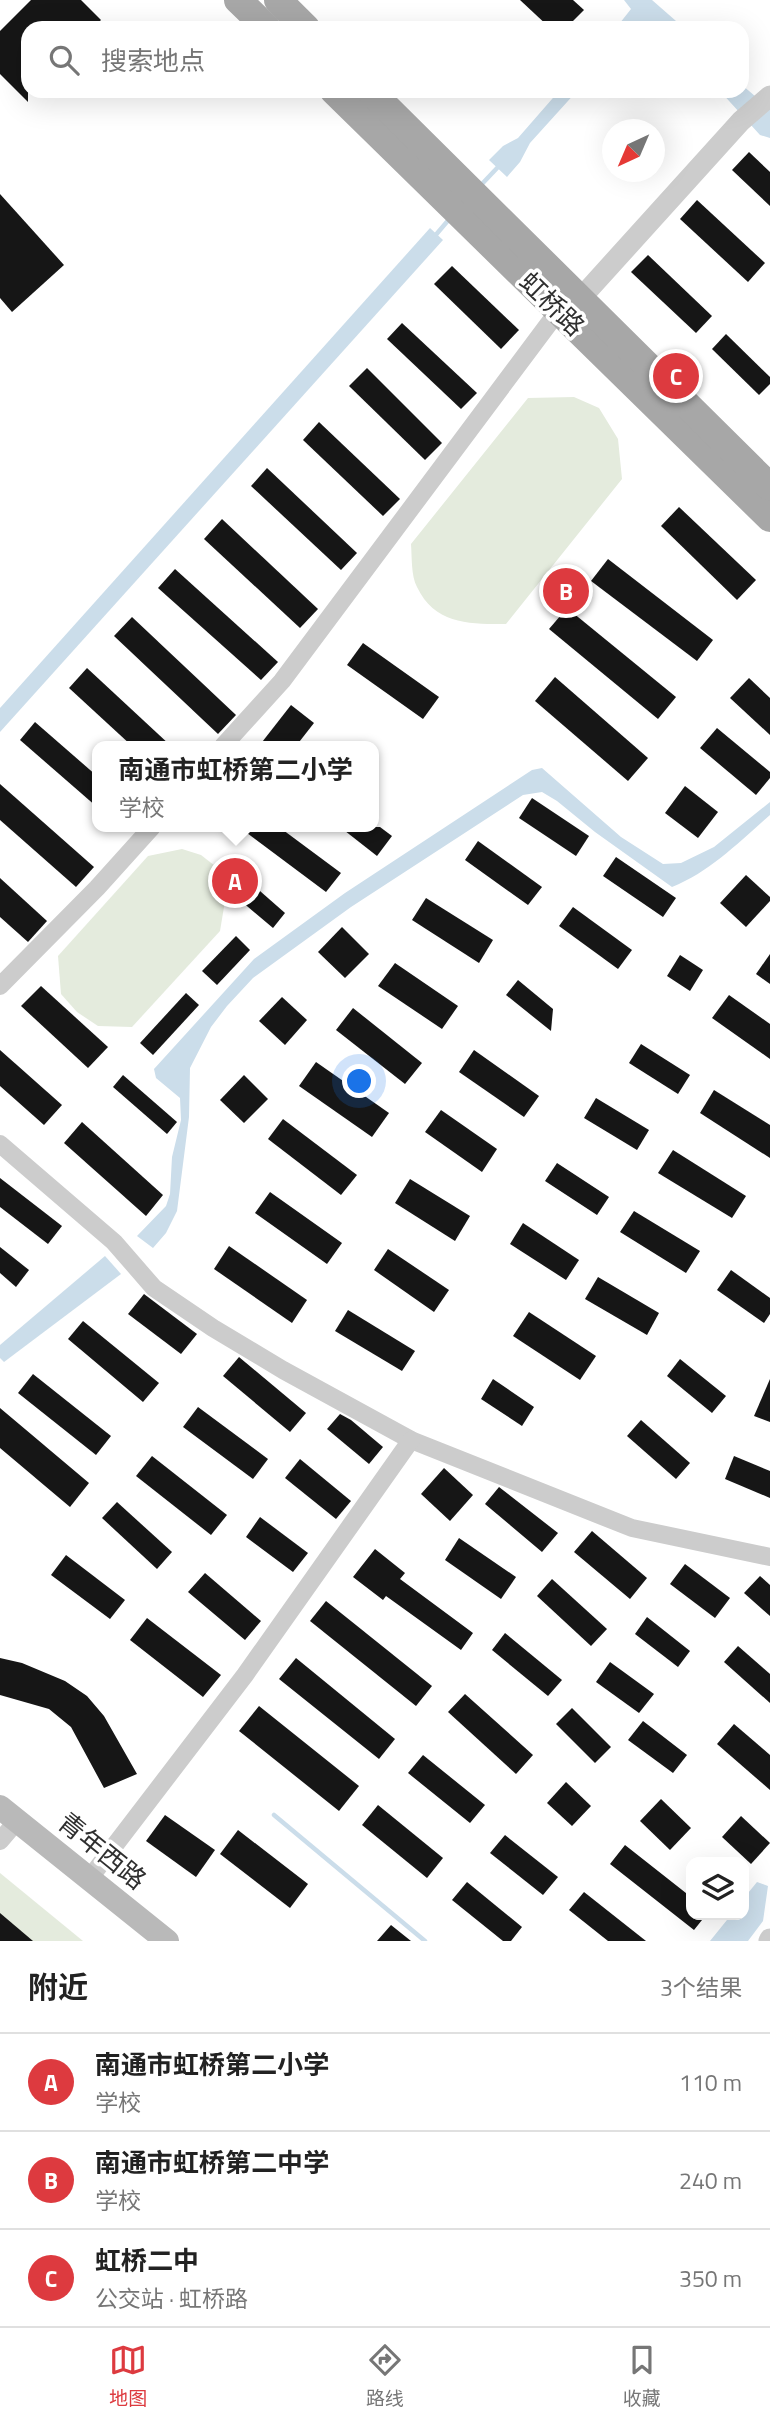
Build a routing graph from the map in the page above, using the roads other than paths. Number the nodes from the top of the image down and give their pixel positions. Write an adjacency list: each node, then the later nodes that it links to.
1 (239, 0): 3 (main road)
2 (278, 0): 4 (main road)
3 (260, 21)
4 (299, 21)
5 (769, 97): 9 (street)
6 (342, 98): 8 (main road, 虹桥路)
7 (376, 98): 8 (main road, 虹桥路)
8 (466, 203): 9 (main road, 虹桥路)
9 (570, 305): 10 (main road, 虹桥路); 11 (main road, 虹桥路); 12 (street)
10 (770, 488)
11 (770, 518)
12 (228, 741)
13 (147, 832): 14 (street)
14 (0, 986)
15 (0, 1144): 16 (street)
16 (411, 1440): 17 (street); 19 (street)
17 (770, 1557)
18 (5, 1825): 19 (main road, 青年西路); 20 (main road, 青年西路)
19 (89, 1879): 21 (main road, 青年西路)
20 (141, 1941)
21 (167, 1941)

